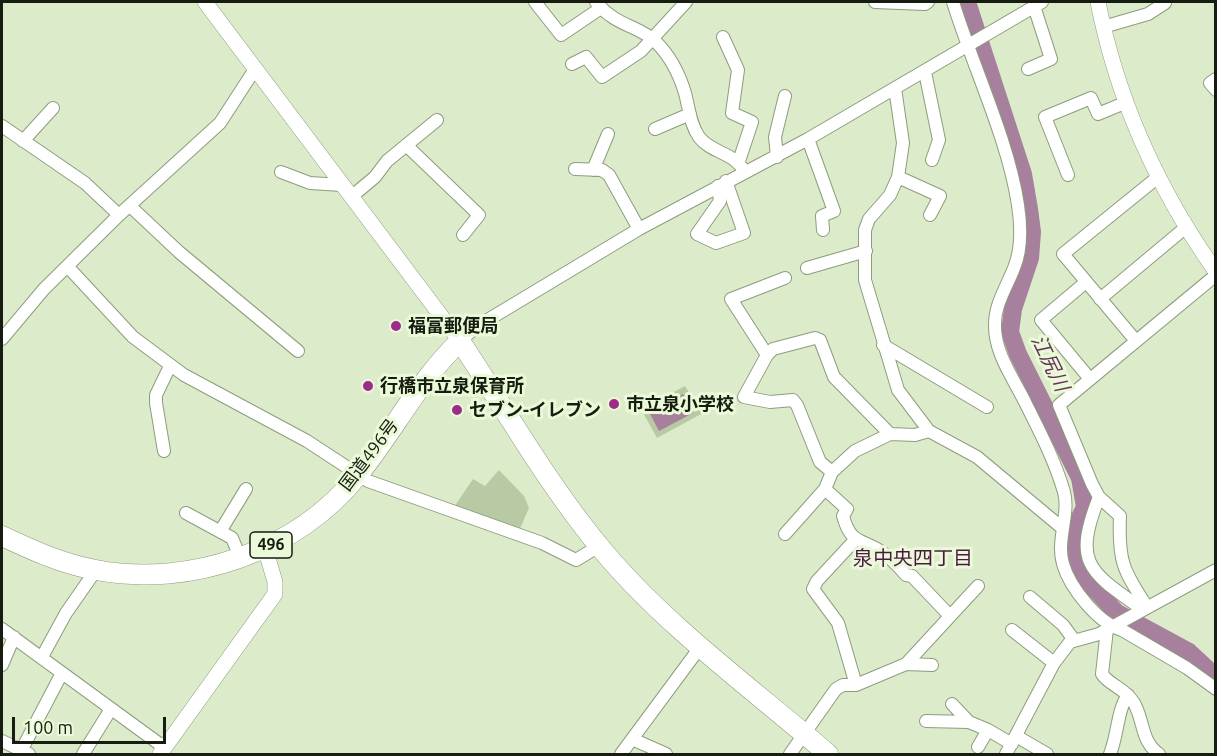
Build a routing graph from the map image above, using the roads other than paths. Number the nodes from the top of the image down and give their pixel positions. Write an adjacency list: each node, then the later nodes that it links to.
1 (205, 2): 17 (street)
2 (535, 2): 10 (street)
3 (686, 2): 14 (street)
4 (875, 2): 8 (street)
5 (928, 2): 8 (street)
6 (953, 2): 15 (street)
7 (1098, 2): 12 (street)
8 (890, 3)
9 (1165, 3): 12 (street)
10 (598, 4): 14 (street)
11 (1037, 4): 15 (street); 18 (street)
12 (1103, 27): 24 (street)
13 (723, 37): 36 (street)
14 (653, 39): 16 (street); 26 (street)
15 (966, 45): 19 (street); 78 (street)
16 (572, 64)
17 (255, 69): 45 (street); 46 (street)
18 (1028, 69)
19 (925, 72): 21 (street); 35 (street)
20 (1215, 79): 22 (street)
21 (895, 88): 31 (street); 42 (street)
22 (1215, 90)
23 (785, 96): 34 (street)
24 (1128, 102): 41 (street); 43 (street)
25 (53, 108): 32 (street)
26 (690, 114): 29 (street); 36 (street)
27 (437, 120): 33 (street)
28 (2, 126): 32 (street)
29 (655, 129)
30 (608, 134): 38 (street)
31 (808, 139): 34 (street); 51 (street)
32 (23, 141): 47 (street)
33 (406, 145): 45 (street); 52 (street)
34 (777, 157): 40 (street)
35 (932, 160)
36 (739, 161): 40 (street)
37 (575, 169): 38 (street)
38 (593, 170): 50 (street)
39 (281, 172): 45 (street)
40 (746, 172): 44 (street)
41 (1068, 175)
42 (898, 177): 48 (street); 53 (street)
43 (1158, 177): 49 (street); 58 (street)
44 (722, 183): 44 (street); 50 (street)
45 (347, 191): 61 (street)
46 (130, 206): 47 (street); 64 (street)
47 (119, 215): 54 (street)
48 (930, 215)
49 (1185, 228): 56 (street); 59 (street)
50 (639, 229): 61 (street)
51 (823, 230)
52 (463, 235)
53 (867, 250): 55 (street); 63 (street)
54 (68, 267): 60 (street); 66 (street)
55 (807, 268)
56 (1215, 273): 62 (street)
57 (785, 278): 65 (street)
58 (1086, 282): 59 (street); 67 (street)
59 (1100, 299): 62 (street)
60 (2, 339)
61 (460, 341): 73 (highway, 国道496号 / 496); 83 (highway)
62 (1136, 341): 67 (street)
63 (884, 345): 68 (street); 69 (street)
64 (298, 351)
65 (767, 355): 70 (street); 72 (street)
66 (171, 366): 71 (street); 73 (street)
67 (1090, 379): 76 (street)
68 (987, 407)
69 (929, 431): 70 (street); 78 (street)
70 (890, 434): 72 (street)
71 (164, 451)
72 (832, 472): 75 (street)
73 (358, 476): 83 (street); 84 (highway, 国道496号 / 496)
74 (246, 489): 79 (street)
75 (825, 489): 80 (street); 82 (street)
76 (1100, 497): 90 (street); 90 (street)
77 (186, 513): 79 (street)
78 (1061, 527): 92 (street)
79 (221, 530): 85 (street)
80 (784, 534)
81 (2, 536): 86 (highway, 国道496号 / 496)
82 (855, 540): 91 (street); 104 (street)
83 (599, 546): 97 (highway)
84 (265, 548): 85 (highway, 国道496号 / 496); 117 (street)
85 (240, 557): 86 (highway, 国道496号 / 496)
86 (96, 570): 98 (street)
87 (1215, 570): 90 (street)
88 (978, 586): 91 (street)
89 (1030, 597): 96 (street)
90 (1144, 608): 92 (street)
91 (950, 616): 100 (street)
92 (1109, 628): 96 (street); 105 (street); 106 (street)
93 (2, 629): 95 (street)
94 (1012, 630): 99 (street)
95 (15, 637): 98 (street); 101 (street)
96 (1074, 640): 99 (street)
97 (701, 646): 112 (highway); 113 (street)
98 (42, 657): 103 (street)
99 (1054, 663): 115 (street)
100 (906, 664): 102 (street); 104 (street)
101 (2, 665)
102 (932, 665)
103 (62, 673): 108 (street); 119 (street)
104 (856, 685): 112 (street)
105 (1215, 689)
106 (1128, 695): 118 (street); 126 (street)
107 (952, 704): 110 (street)
108 (111, 709): 117 (street); 120 (street)
109 (926, 721): 110 (street)
110 (969, 722): 111 (street)
111 (988, 730): 115 (street); 116 (street)
112 (803, 733): 123 (street); 124 (highway)
113 (632, 739): 121 (street); 122 (street)
114 (2, 741): 119 (street)
115 (1011, 745): 125 (street)
116 (978, 747)
117 (162, 751)
118 (1151, 752)
119 (25, 753)
120 (82, 754)
121 (621, 754)
122 (666, 754)
123 (790, 754)
124 (828, 754)
125 (1047, 754)
126 (1110, 754)

